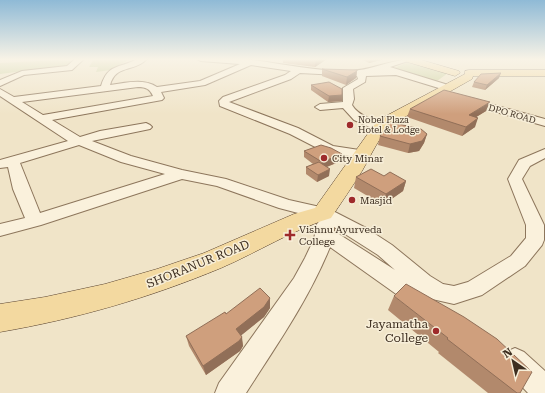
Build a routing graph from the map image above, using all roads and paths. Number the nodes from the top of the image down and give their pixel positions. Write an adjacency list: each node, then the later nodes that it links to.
1 (12, 77): 8 (street)
2 (109, 77): 9 (street)
3 (215, 77): 10 (street)
4 (287, 77): 22 (street)
5 (362, 77): 14 (street)
6 (409, 77): 11 (street, DPO ROAD)
7 (459, 77): 11 (main road)
8 (0, 83)
9 (105, 88): 10 (street); 13 (street)
10 (155, 90): 16 (street)
11 (438, 90): 17 (street, DPO ROAD); 18 (main road); 22 (main road)
12 (0, 92): 13 (street)
13 (12, 100): 16 (street)
14 (347, 105): 15 (street); 18 (street)
15 (320, 107)
16 (44, 118): 20 (street)
17 (545, 123)
18 (374, 126): 22 (main road)
19 (146, 127): 20 (street)
20 (79, 140): 23 (street); 24 (street)
21 (545, 153): 26 (street)
22 (361, 154): 26 (main road)
23 (5, 163): 25 (street)
24 (182, 174): 25 (street); 26 (street)
25 (36, 221): 27 (street)
26 (319, 222): 28 (street); 29 (main road, SHORANUR ROAD); 32 (street)
27 (0, 230)
28 (451, 316)
29 (0, 318)
30 (502, 349): 31 (street)
31 (541, 387)
32 (229, 393)

